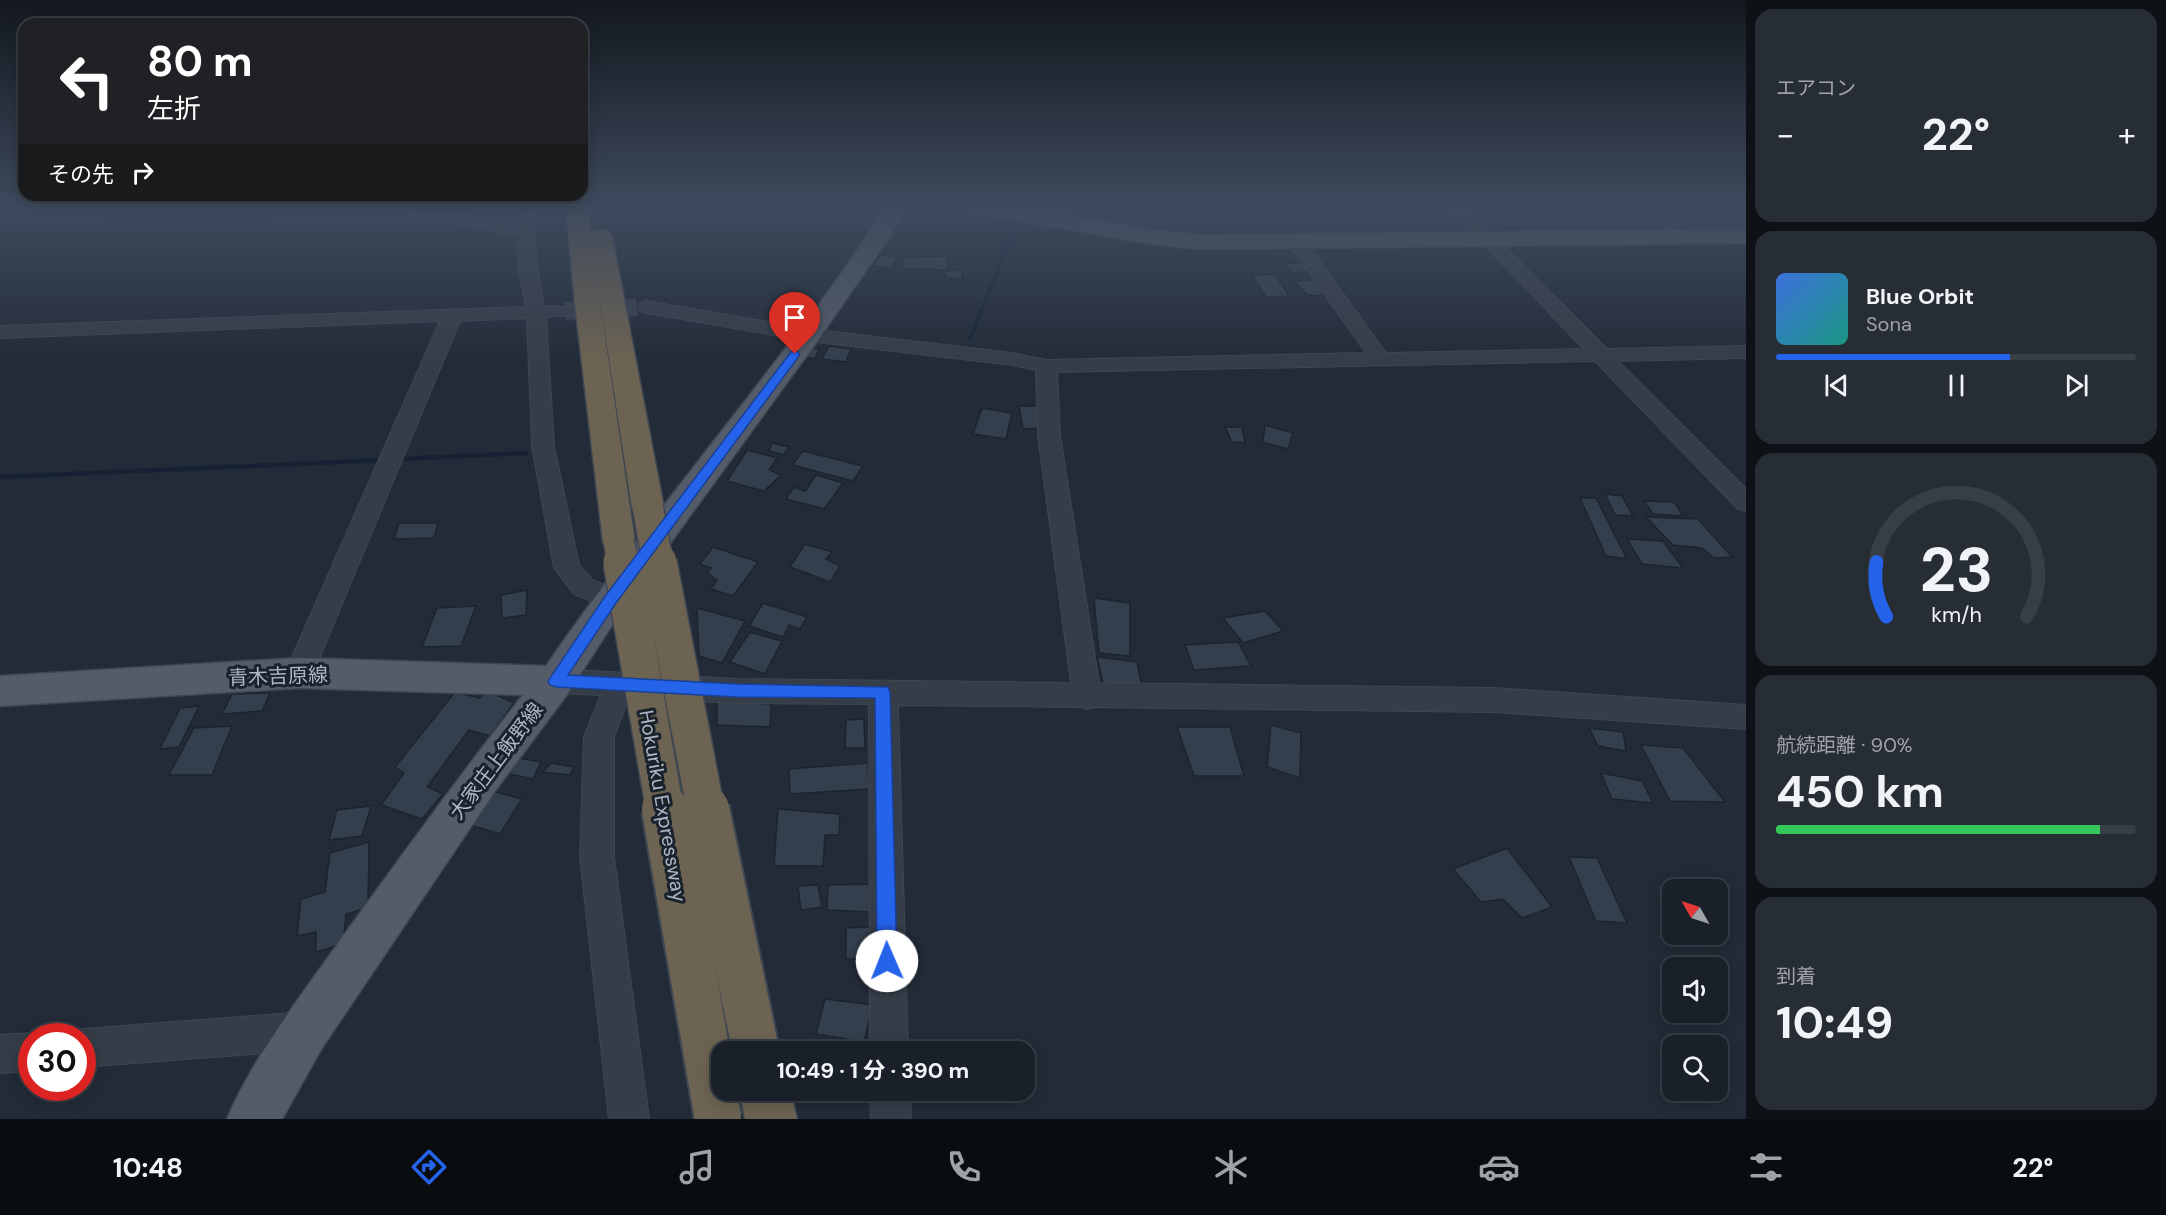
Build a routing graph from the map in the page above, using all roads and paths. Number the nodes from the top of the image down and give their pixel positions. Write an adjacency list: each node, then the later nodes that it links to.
1 (527, 259): 9 (street)
2 (583, 259): 36 (highway, Hokuriku Expressway, bridge)
3 (605, 259): 27 (highway, Hokuriku Expressway, bridge)
4 (863, 259): 12 (main road, 大家庄上飯野線)
5 (1309, 259): 15 (street)
6 (1508, 259): 14 (street)
7 (648, 307): 12 (street)
8 (565, 311): 9 (street)
9 (536, 312): 10 (street); 18 (street)
10 (452, 316): 11 (street); 19 (street)
11 (0, 332)
12 (809, 335): 16 (street); 18 (main road, 大家庄上飯野線)
13 (1746, 352): 14 (street)
14 (1601, 355): 15 (street); 17 (street)
15 (1380, 359): 16 (street)
16 (1046, 366): 24 (street)
17 (1746, 503)
18 (611, 599): 20 (main road, 大家庄上飯野線)
19 (299, 672): 20 (main road, 青木吉原線); 22 (main road, 青木吉原線)
20 (556, 681): 21 (street); 26 (main road, 大家庄上飯野線)
21 (620, 684): 23 (street); 35 (street)
22 (0, 692)
23 (883, 692): 24 (street); 28 (street)
24 (1088, 697): 25 (street)
25 (1746, 717)
26 (305, 1031): 29 (street); 34 (main road, 大家庄上飯野線)
27 (754, 1041)
28 (889, 1041)
29 (96, 1047)
30 (18, 1053): 31 (street)
31 (0, 1054)
32 (767, 1101): 37 (highway)
33 (890, 1101): 38 (street)
34 (253, 1119)
35 (629, 1119)
36 (718, 1119)
37 (771, 1119)
38 (891, 1119)

